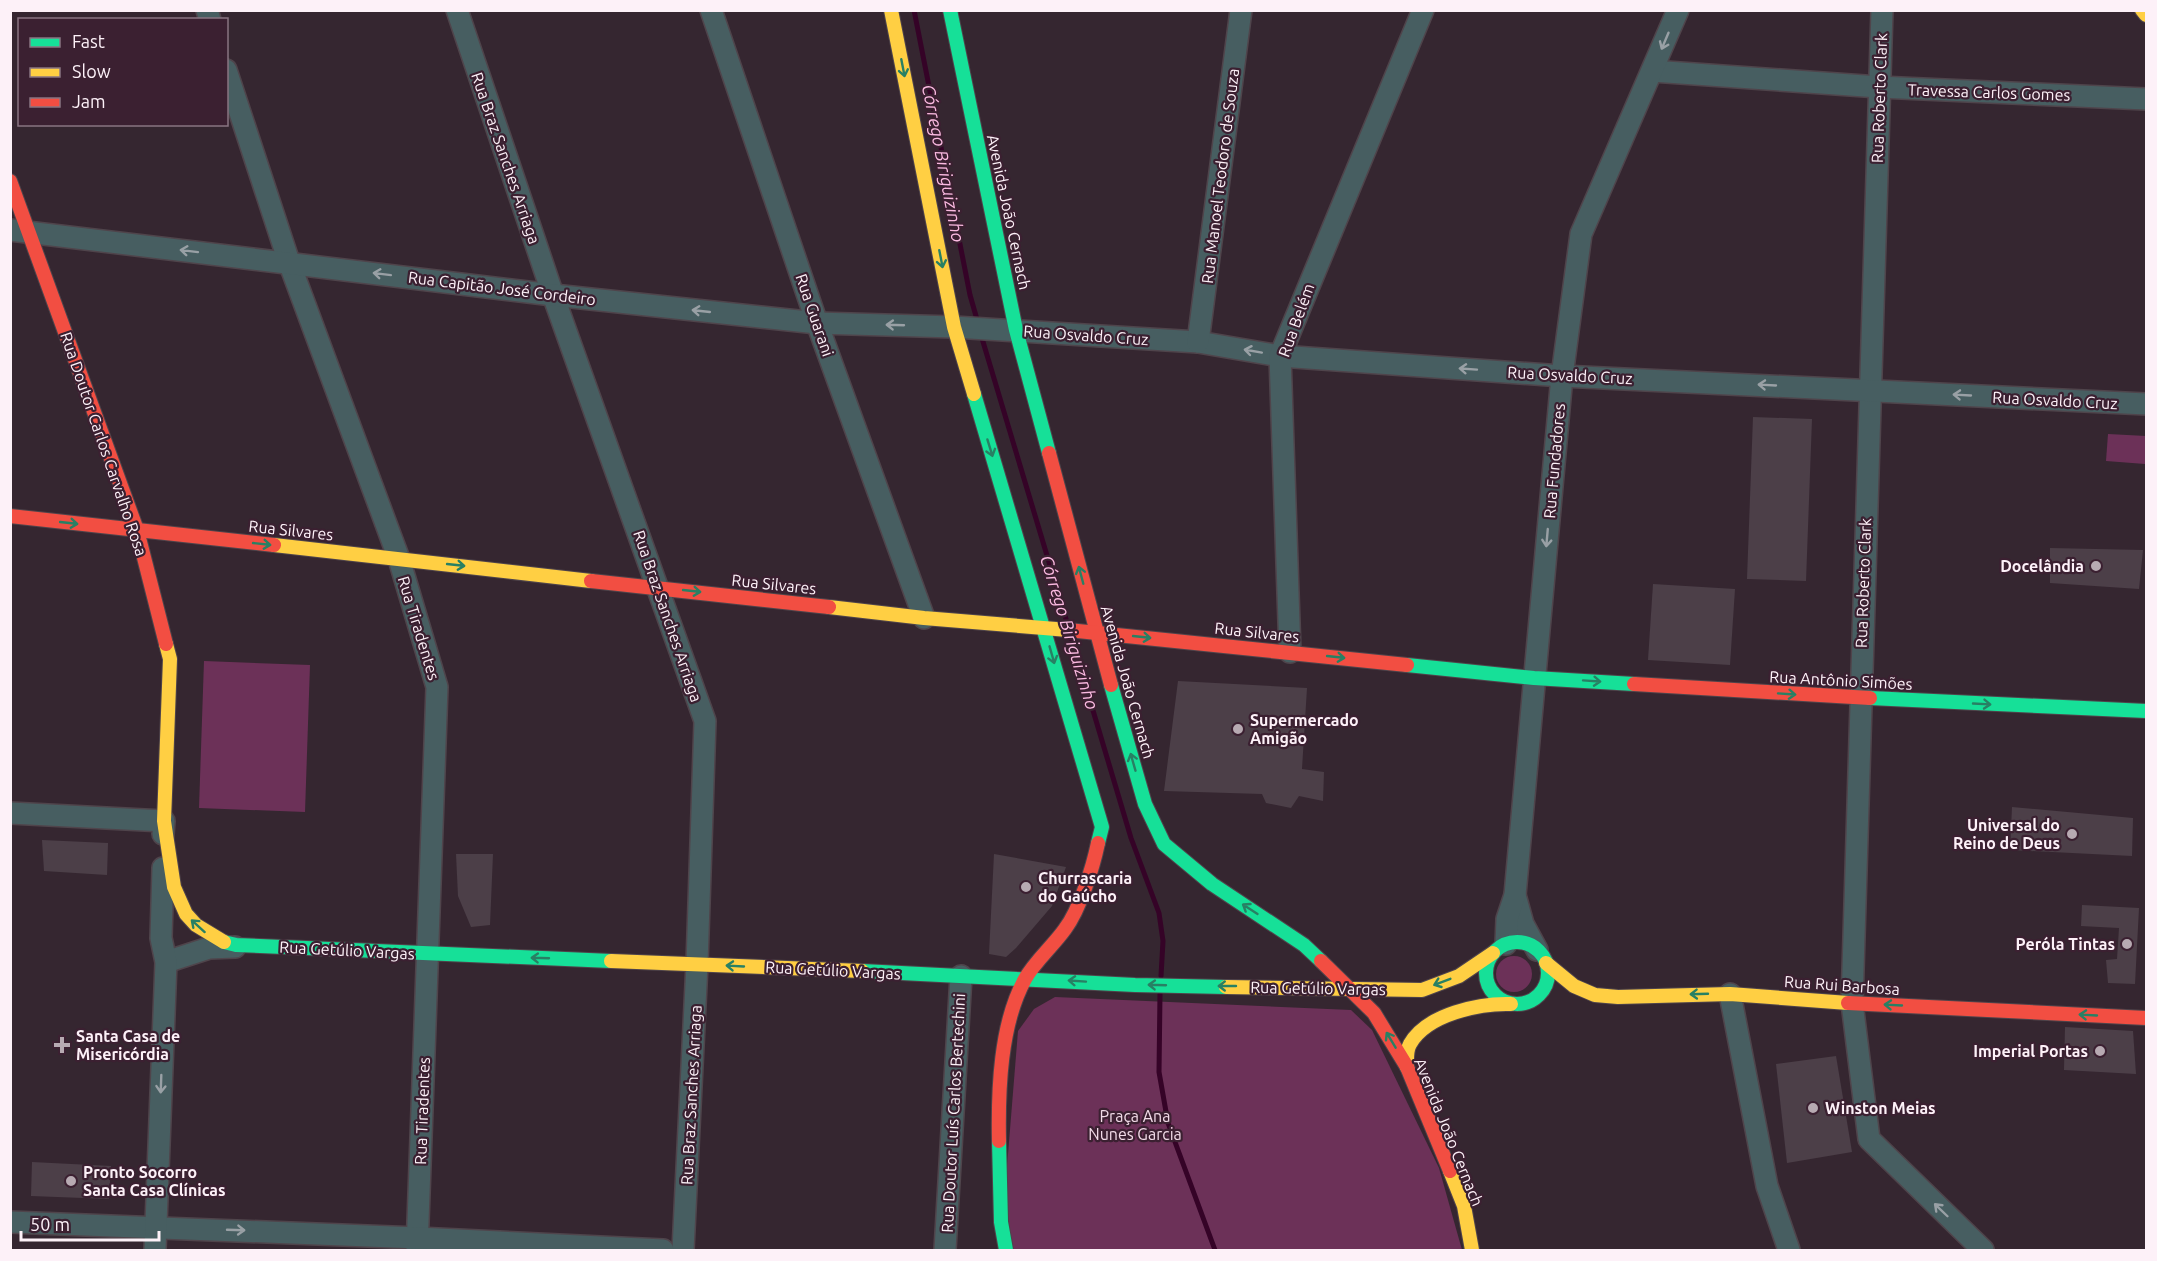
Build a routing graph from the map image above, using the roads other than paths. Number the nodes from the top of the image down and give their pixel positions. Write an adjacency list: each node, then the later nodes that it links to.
1 (457, 10): 18 (street, Rua Braz Sanches Arriaga)
2 (711, 10): 19 (street, Rua Guarani)
3 (891, 10): 20 (street, one-way to 20)
4 (950, 10): 22 (street, Avenida João Cernach)
5 (1241, 10): 23 (street, Rua Manoel Teodoro de Souza)
6 (1423, 10): 24 (street, Rua Belém)
7 (1678, 10): 11 (street, Rua Fundadores, one-way to 11)
8 (1882, 10): 13 (street, Rua Roberto Clark)
9 (2142, 10): 10 (street)
10 (2146, 15)
11 (1652, 71): 13 (street, Travessa Carlos Gomes); 25 (street, Rua Fundadores)
12 (228, 76): 17 (street, Rua Tiradentes)
13 (1879, 87): 14 (street, Travessa Carlos Gomes); 26 (street, Rua Roberto Clark)
14 (2146, 99)
15 (10, 181): 16 (street, Rua Doutor Carlos Carvalho Rosa)
16 (19, 231): 17 (street, Rua Capitão José Cordeiro, one-way to 16); 29 (street, Rua Doutor Carlos Carvalho Rosa)
17 (289, 262): 18 (street, Rua Capitão José Cordeiro, one-way to 17); 30 (street, Rua Tiradentes)
18 (553, 295): 19 (street, Rua Capitão José Cordeiro, one-way to 18); 31 (street, Rua Braz Sanches Arriaga)
19 (817, 323): 20 (street, Rua Capitão José Cordeiro, one-way to 19); 32 (street, Rua Guarani)
20 (960, 328): 21 (street, Rua Capitão José Cordeiro); 33 (street, one-way to 33)
21 (994, 329): 22 (street, Rua Osvaldo Cruz)
22 (1016, 330): 23 (street, Rua Osvaldo Cruz); 34 (street, Avenida João Cernach, one-way to 22)
23 (1198, 342): 24 (street, Rua Osvaldo Cruz, one-way to 23)
24 (1280, 356): 25 (street, Rua Osvaldo Cruz, one-way to 24); 35 (street, Rua Belém)
25 (1562, 376): 26 (street, Rua Osvaldo Cruz, one-way to 25); 36 (street, Rua Fundadores, one-way to 36)
26 (1869, 390): 27 (street, Rua Osvaldo Cruz, one-way to 26); 37 (street, Rua Roberto Clark)
27 (2146, 404)
28 (10, 516): 29 (street, Rua Silvares, one-way to 29)
29 (137, 530): 30 (street, Rua Silvares, one-way to 30); 40 (street, Rua Doutor Carlos Carvalho Rosa)
30 (399, 559): 31 (street, Rua Silvares, one-way to 31); 44 (street, Rua Tiradentes)
31 (659, 588): 32 (street, Rua Silvares, one-way to 32); 47 (street, Rua Braz Sanches Arriaga)
32 (924, 618): 33 (street, Rua Silvares)
33 (1051, 628): 34 (street, Rua Silvares); 49 (street, one-way to 49)
34 (1090, 632): 35 (street, Rua Silvares, one-way to 35); 50 (street, Avenida João Cernach, one-way to 34)
35 (1290, 652): 36 (street, Rua Silvares, one-way to 36)
36 (1534, 678): 37 (street, Rua Antônio Simões, one-way to 37); 41 (street, Rua Fundadores)
37 (1860, 699): 38 (street, Rua Antônio Simões, one-way to 38); 52 (street, Rua Roberto Clark)
38 (2146, 711)
39 (10, 813): 40 (street)
40 (164, 821): 42 (street, Rua Doutor Carlos Carvalho Rosa, one-way to 40); 46 (street)
41 (1515, 895): 43 (street, Rua Fundadores); 45 (street, Rua Fundadores)
42 (251, 945): 44 (street, Rua Getúlio Vargas); 46 (street, Rua Getúlio Vargas)
43 (1499, 949): 45 (street); 50 (street, Rua Getúlio Vargas, one-way to 50); 53 (street)
44 (428, 954): 47 (street, Rua Getúlio Vargas, one-way to 44); 58 (street, Rua Tiradentes)
45 (1541, 956): 51 (street, Rua Rui Barbosa, one-way to 45); 53 (street)
46 (166, 962): 57 (street, one-way to 57)
47 (697, 964): 48 (street, Rua Getúlio Vargas, one-way to 47); 61 (street, Rua Braz Sanches Arriaga)
48 (961, 976): 49 (street, Rua Getúlio Vargas); 62 (street, Rua Doutor Luís Carlos Bertechini)
49 (1025, 978): 50 (street, Rua Getúlio Vargas, one-way to 49); 63 (street)
50 (1349, 987): 55 (street, Avenida João Cernach, one-way to 50)
51 (1730, 994): 52 (street, Rua Rui Barbosa); 65 (street)
52 (1852, 1003): 54 (street, Rua Rui Barbosa, one-way to 52); 66 (street, Rua Roberto Clark, one-way to 52)
53 (1511, 1004): 55 (street)
54 (2146, 1018)
55 (1407, 1067): 64 (street, Avenida João Cernach)
56 (10, 1222): 57 (street)
57 (156, 1227): 58 (street, one-way to 58); 59 (street)
58 (418, 1244): 60 (street)
59 (155, 1251)
60 (663, 1251)
61 (683, 1251)
62 (945, 1251)
63 (1006, 1251)
64 (1472, 1251)
65 (1789, 1251)
66 (1983, 1251)

